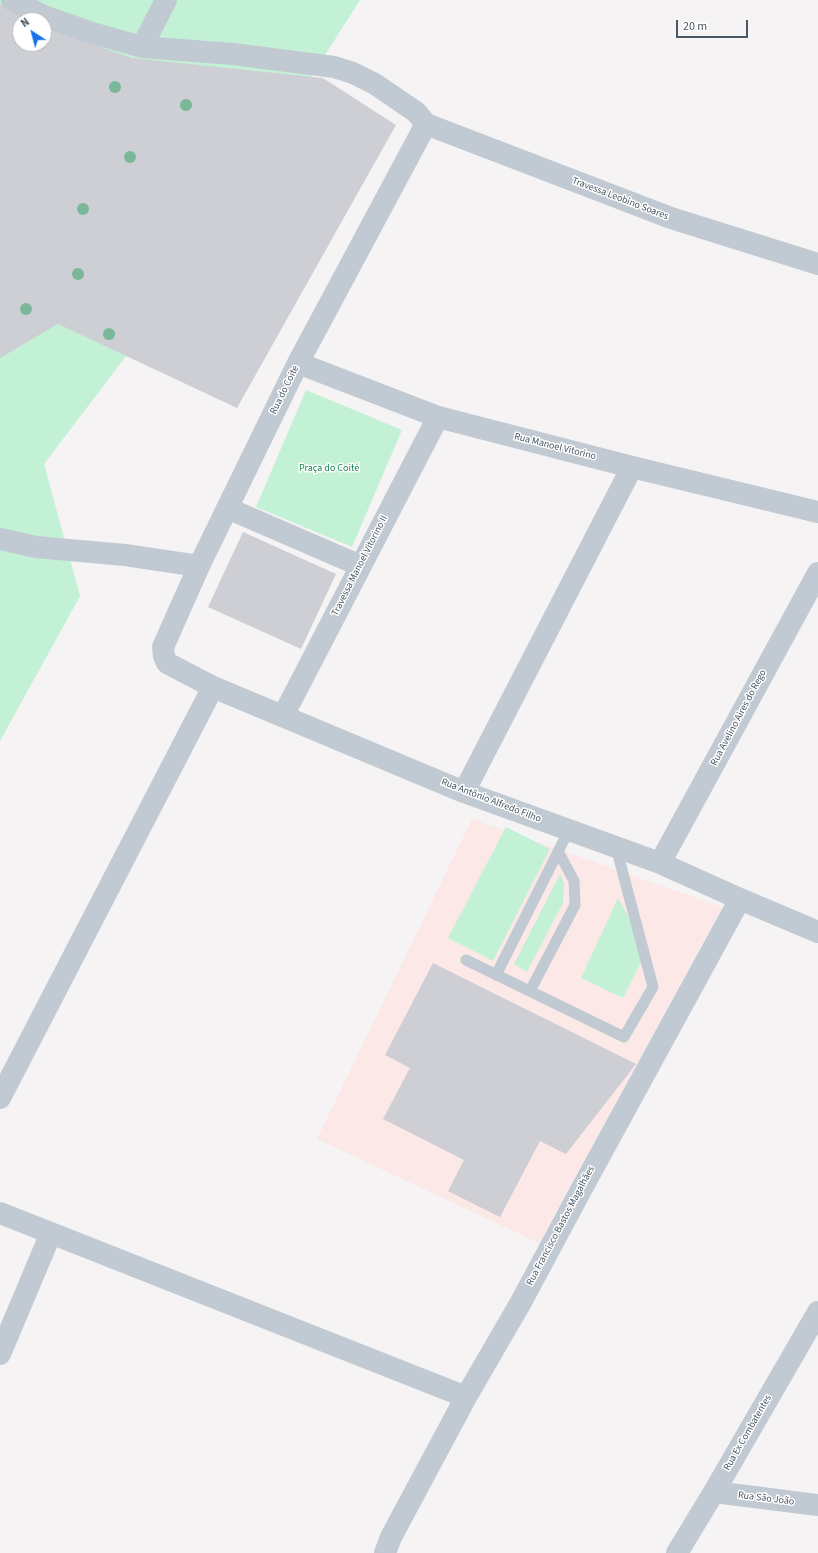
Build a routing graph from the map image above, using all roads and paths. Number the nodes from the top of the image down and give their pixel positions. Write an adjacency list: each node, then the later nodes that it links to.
1 (12, 0): 3 (street)
2 (166, 0): 3 (street)
3 (142, 47): 4 (street)
4 (426, 124): 5 (street, Travessa Leobino Soares); 6 (street, Rua do Coite)
5 (818, 264)
6 (298, 363): 7 (street, Rua Manoel Vitorino); 9 (street, Rua do Coite)
7 (438, 417): 8 (street, Rua Manoel Vitorino); 13 (street, Travessa Manoel Vitorino II)
8 (632, 467): 10 (street, Rua Manoel Vitorino); 18 (street)
9 (227, 508): 12 (street, Rua do Coite); 13 (street)
10 (818, 512)
11 (0, 539): 12 (street)
12 (199, 566): 15 (street, Rua do Coite)
13 (361, 566): 17 (street, Travessa Manoel Vitorino II)
14 (818, 573): 22 (street, Rua Avelino Aires do Rego)
15 (167, 663): 16 (street, Rua Antônio Alfredo Filho)
16 (213, 686): 17 (street, Rua Antônio Alfredo Filho); 28 (street)
17 (283, 716): 18 (street, Rua Antônio Alfredo Filho)
18 (464, 792): 19 (street, Rua Antônio Alfredo Filho)
19 (569, 830): 20 (street, Rua Antônio Alfredo Filho); 21 (lane)
20 (616, 847): 22 (street, Rua Antônio Alfredo Filho); 27 (lane)
21 (558, 851): 26 (lane); 27 (lane)
22 (660, 863): 23 (street, Rua Antônio Alfredo Filho)
23 (740, 899): 24 (street, Rua Antônio Alfredo Filho); 33 (street, Rua Francisco Bastos Magalhães)
24 (818, 932)
25 (466, 960): 26 (lane)
26 (496, 975): 27 (lane)
27 (530, 991)
28 (0, 1098)
29 (0, 1213): 30 (street)
30 (51, 1233): 32 (street); 33 (street)
31 (818, 1312): 34 (street, Rua Ex Combatentes)
32 (0, 1354)
33 (466, 1397): 36 (street, Rua Francisco Bastos Magalhães)
34 (714, 1492): 35 (street, Rua São João); 37 (street, Rua Ex Combatentes)
35 (818, 1505)
36 (385, 1553)
37 (676, 1553)

